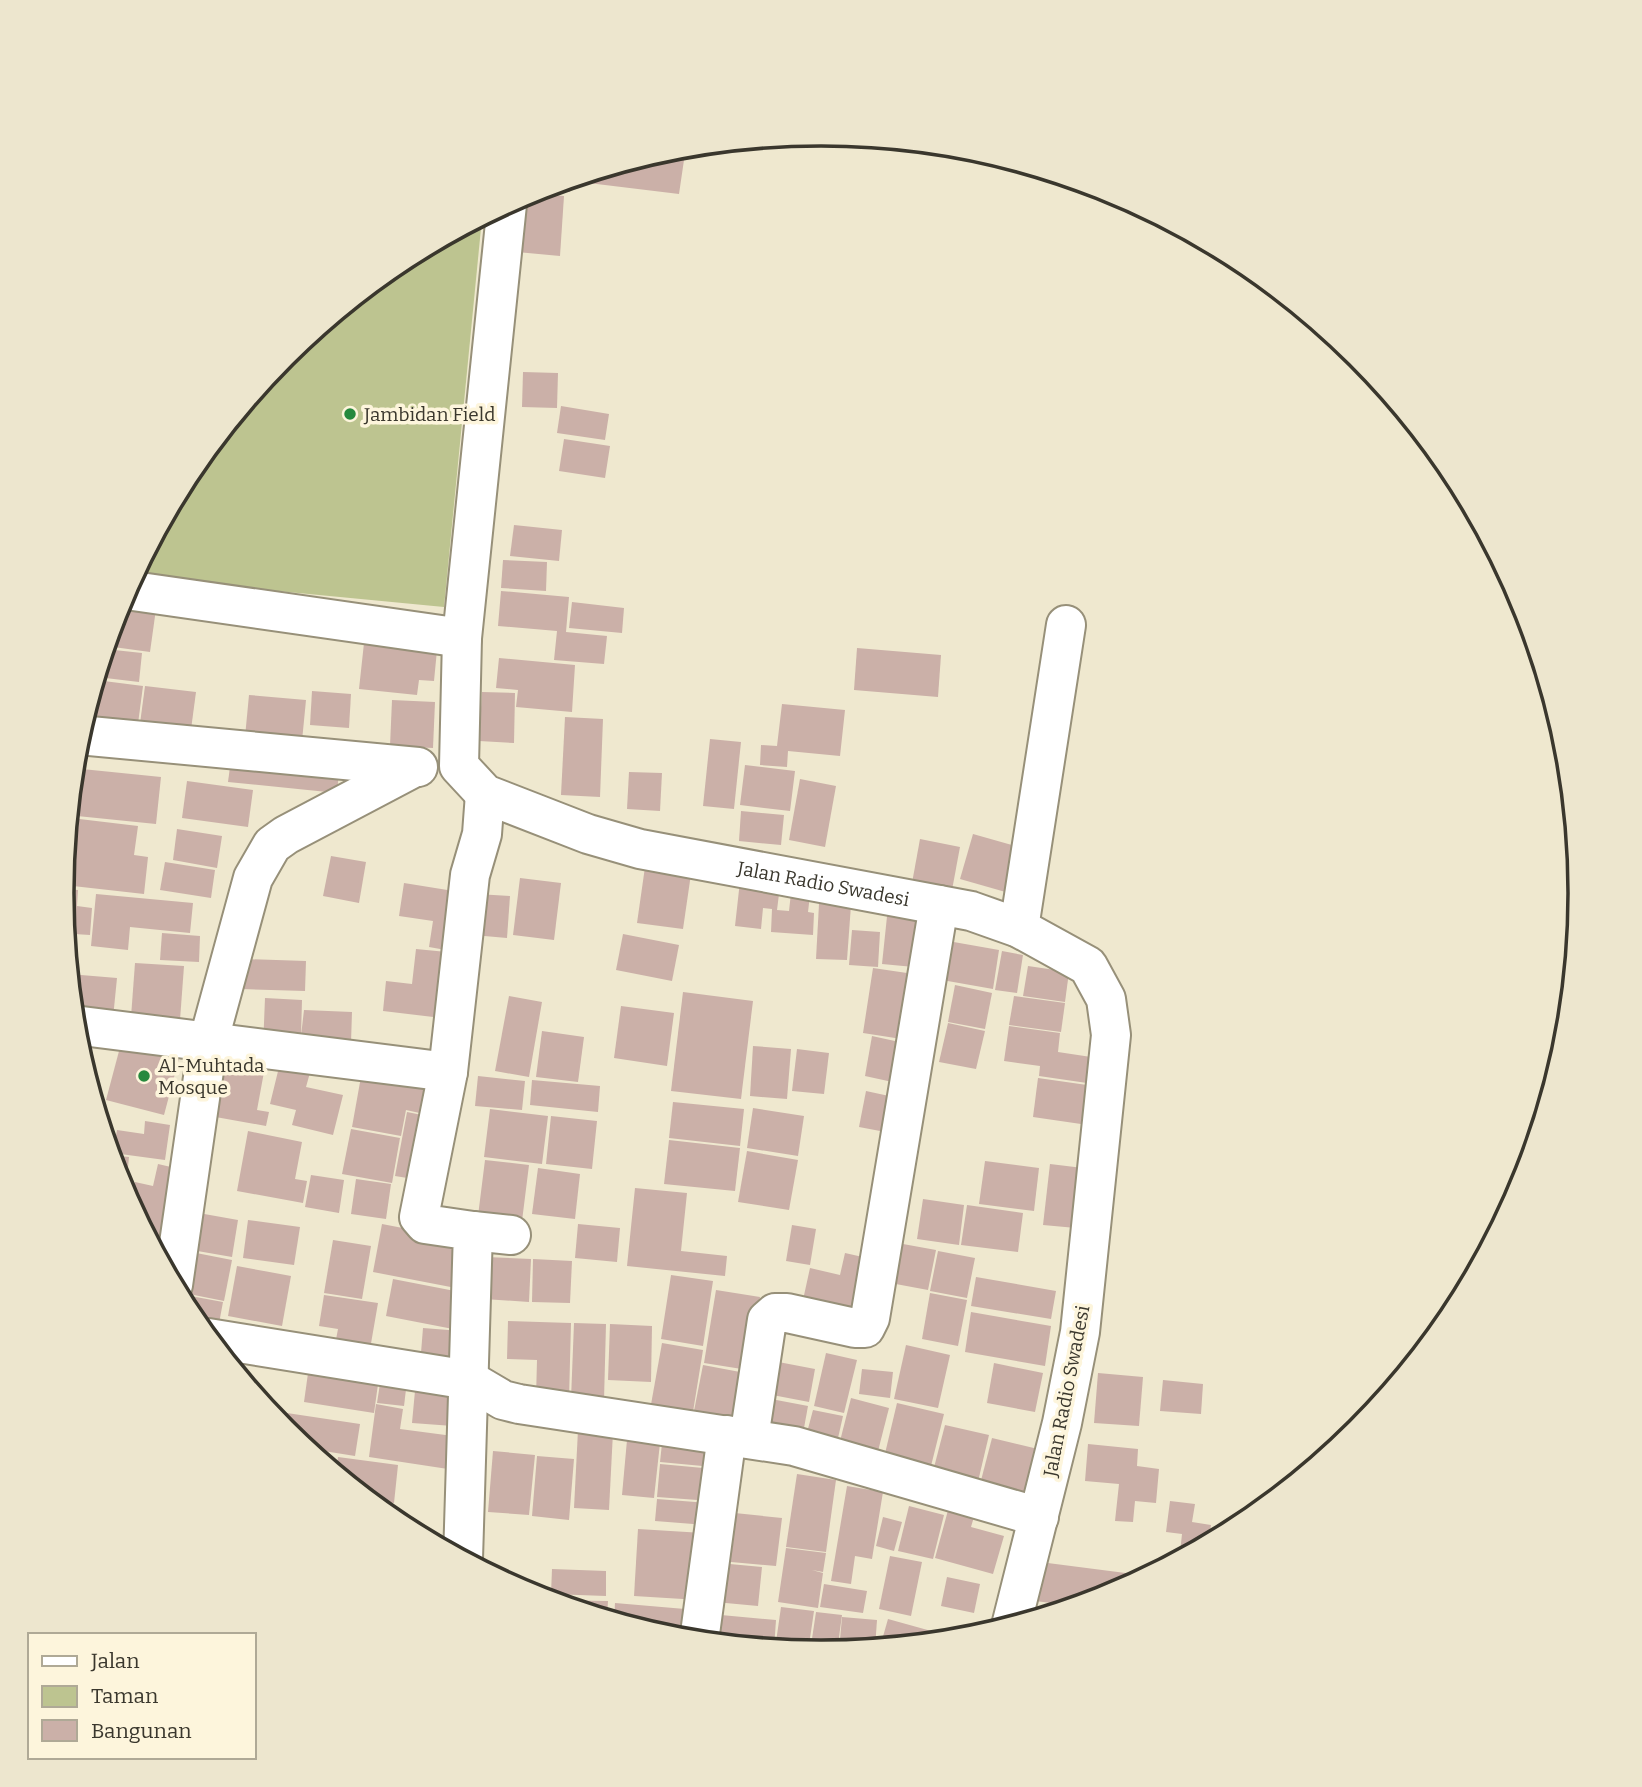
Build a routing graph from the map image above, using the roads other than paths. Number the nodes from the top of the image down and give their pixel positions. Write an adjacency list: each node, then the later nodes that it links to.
1 (507, 216): 4 (street)
2 (137, 592): 4 (street)
3 (1066, 625): 10 (street)
4 (462, 638): 6 (street)
5 (91, 736): 7 (street)
6 (459, 766): 7 (street); 8 (street, Jalan Radio Swadesi)
7 (415, 767): 12 (street)
8 (485, 794): 9 (street, Jalan Radio Swadesi); 13 (street)
9 (939, 905): 10 (street, Jalan Radio Swadesi); 19 (street)
10 (1019, 928): 20 (street, Jalan Radio Swadesi)
11 (86, 1027): 12 (street)
12 (208, 1043): 13 (street); 16 (street)
13 (448, 1072): 14 (street)
14 (473, 1231): 15 (street); 18 (street)
15 (511, 1235)
16 (175, 1269)
17 (222, 1340): 18 (street)
18 (469, 1380): 19 (street); 21 (street)
19 (738, 1436): 20 (street); 23 (street)
20 (1039, 1517): 22 (street, Jalan Radio Swadesi)
21 (463, 1550)
22 (1014, 1616)
23 (701, 1631)

